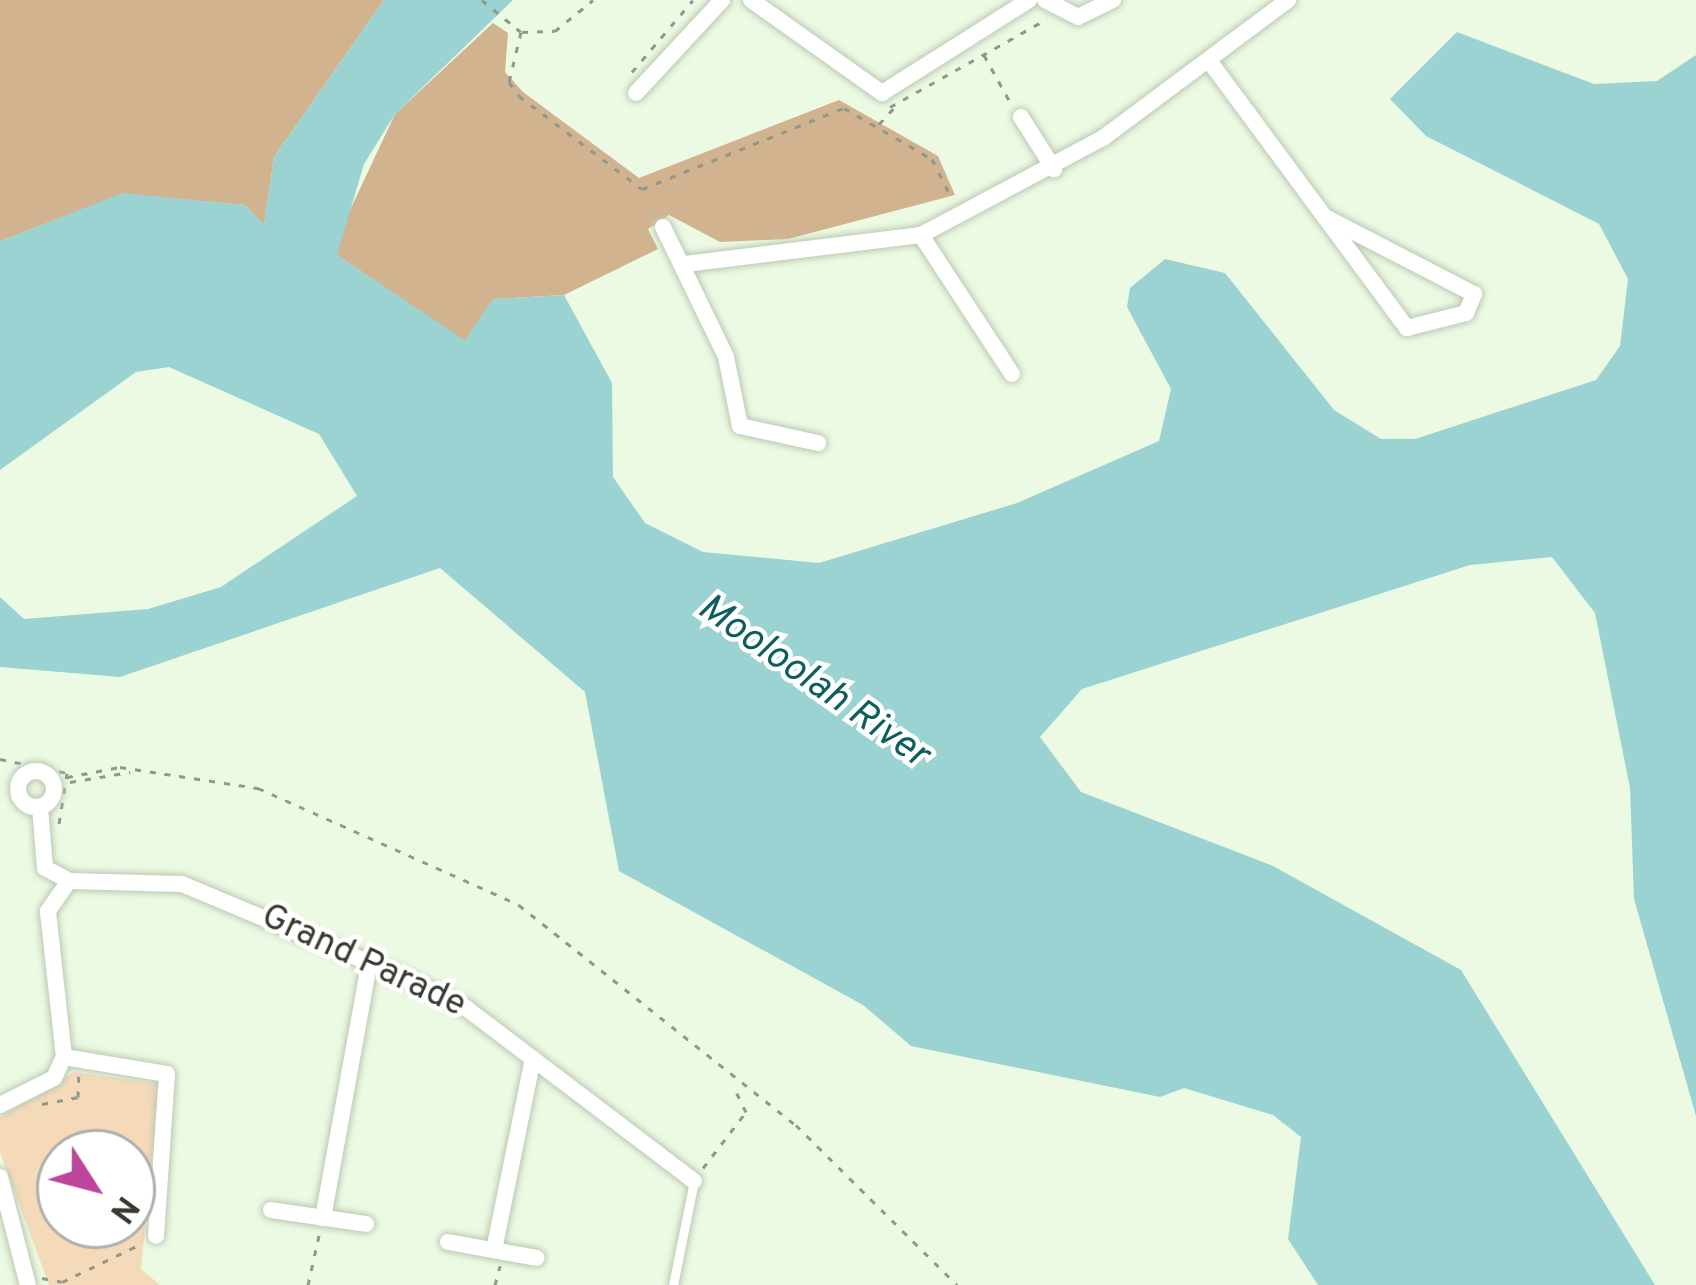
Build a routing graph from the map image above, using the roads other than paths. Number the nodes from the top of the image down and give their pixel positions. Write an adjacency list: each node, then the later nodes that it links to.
1 (722, 0): 8 (street)
2 (751, 0): 3 (street)
3 (1029, 0)
4 (1045, 0): 5 (street)
5 (1113, 0)
6 (1288, 0): 7 (street)
7 (1210, 62): 10 (street); 11 (street)
8 (636, 93)
9 (1022, 118): 10 (street)
10 (1054, 169): 13 (street)
11 (1325, 218): 11 (street)
12 (663, 227): 14 (street)
13 (921, 236): 14 (street); 15 (street)
14 (685, 264): 16 (street)
15 (1012, 374)
16 (818, 443)
17 (20, 780): 18 (street); 19 (street); 19 (street)
18 (0, 781)
19 (40, 807): 20 (street)
20 (69, 881): 21 (street, Grand Parade); 22 (street)
21 (368, 971): 23 (street, Grand Parade); 28 (street)
22 (64, 1057): 24 (street); 30 (street)
23 (533, 1059): 26 (street, Grand Parade); 32 (street)
24 (0, 1105)
25 (0, 1178): 34 (street)
26 (694, 1181): 35 (lane)
27 (271, 1210): 28 (street)
28 (323, 1218): 29 (street)
29 (366, 1224)
30 (156, 1236)
31 (448, 1242): 32 (street)
32 (494, 1250): 33 (street)
33 (537, 1258)
34 (31, 1281)
35 (673, 1285)

